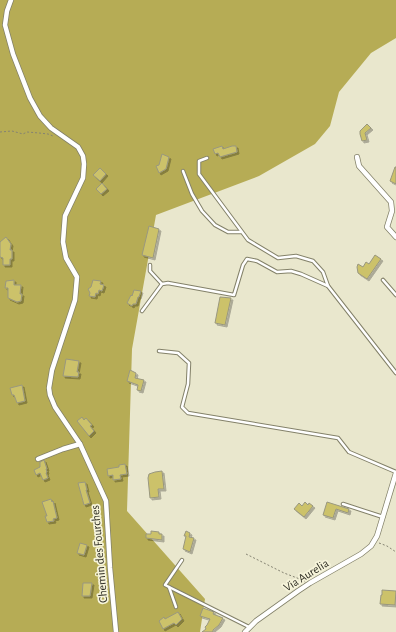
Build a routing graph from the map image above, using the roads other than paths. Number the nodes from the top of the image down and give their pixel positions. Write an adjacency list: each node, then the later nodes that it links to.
1 (11, 0): 15 (street, Chemin des Fourches)
2 (357, 157): 6 (street)
3 (207, 158): 5 (lane)
4 (183, 171): 5 (lane)
5 (242, 232): 10 (lane)
6 (396, 237)
7 (150, 265): 9 (lane)
8 (383, 280): 11 (lane)
9 (162, 284): 10 (lane); 12 (lane)
10 (328, 286): 14 (lane)
11 (396, 295)
12 (142, 311)
13 (159, 351): 17 (lane)
14 (396, 373)
15 (80, 444): 16 (street); 24 (street, Chemin des Fourches)
16 (38, 459)
17 (396, 472): 19 (street, Via Aurelia)
18 (343, 504): 19 (lane)
19 (383, 517): 23 (street, Via Aurelia)
20 (182, 560): 21 (lane)
21 (168, 587): 22 (lane); 23 (lane)
22 (176, 607)
23 (249, 627): 25 (street, Via Aurelia)
24 (116, 632)
25 (245, 632)

